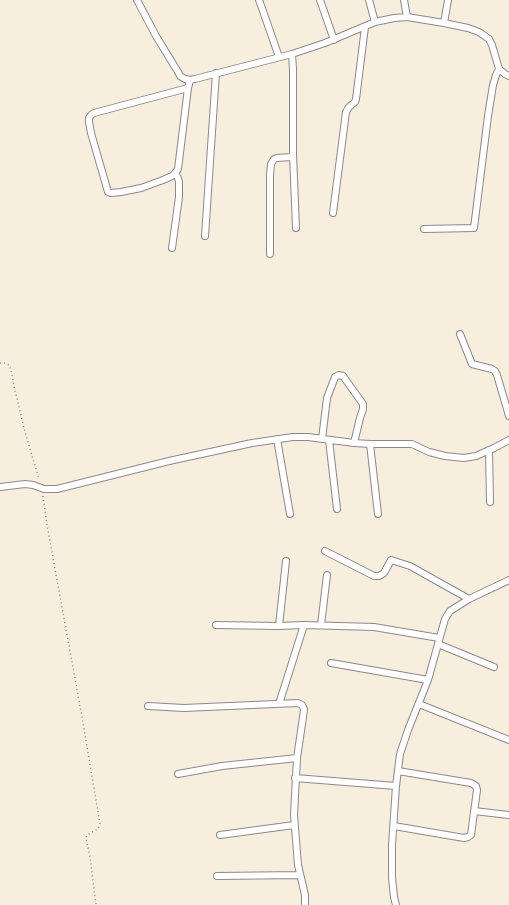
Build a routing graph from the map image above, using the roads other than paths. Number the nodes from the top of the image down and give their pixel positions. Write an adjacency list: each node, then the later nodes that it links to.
1 (137, 0): 17 (street)
2 (259, 0): 13 (street)
3 (320, 0): 11 (street)
4 (369, 0): 8 (street)
5 (404, 0): 7 (street)
6 (448, 0): 9 (street)
7 (407, 17): 8 (street); 9 (street)
8 (375, 22): 10 (street)
9 (444, 23): 14 (street)
10 (365, 27): 11 (street); 21 (street)
11 (334, 40): 12 (street)
12 (292, 54): 13 (street); 19 (street)
13 (279, 57): 15 (street)
14 (499, 69): 16 (street); 23 (street)
15 (216, 73): 17 (street); 24 (street)
16 (509, 76)
17 (190, 80): 18 (street)
18 (188, 88): 20 (street); 20 (street)
19 (293, 154): 22 (street); 26 (street)
20 (176, 173): 25 (street)
21 (333, 213)
22 (296, 228)
23 (424, 229)
24 (205, 236)
25 (172, 248)
26 (270, 254)
27 (460, 334): 28 (street)
28 (509, 416)
29 (277, 438): 30 (street); 35 (street); 38 (street)
30 (325, 439): 32 (street); 32 (street); 37 (street)
31 (509, 440): 34 (street)
32 (354, 443): 33 (street)
33 (370, 444): 34 (street); 39 (street)
34 (489, 450): 36 (street)
35 (0, 487)
36 (490, 502)
37 (337, 509)
38 (290, 514)
39 (378, 514)
40 (325, 551): 44 (street)
41 (286, 561): 48 (street)
42 (327, 575): 47 (street)
43 (509, 580): 44 (street)
44 (469, 598): 49 (street)
45 (216, 625): 48 (street)
46 (304, 625): 47 (street); 48 (street); 53 (street)
47 (321, 625): 49 (street)
48 (280, 626)
49 (438, 641): 51 (street); 52 (street)
50 (331, 663): 52 (street)
51 (494, 667)
52 (428, 680): 54 (street)
53 (279, 704): 55 (street); 57 (street)
54 (419, 704): 56 (street); 58 (street)
55 (148, 706)
56 (509, 740)
57 (297, 758): 59 (street); 60 (street)
58 (398, 771): 61 (street); 62 (street)
59 (178, 774)
60 (295, 778): 61 (street); 64 (street)
61 (396, 786): 65 (street)
62 (474, 810): 63 (street); 65 (street)
63 (509, 816)
64 (294, 824): 66 (street); 67 (street)
65 (394, 826): 70 (street)
66 (220, 835)
67 (300, 875): 68 (street); 69 (street)
68 (217, 876)
69 (305, 905)
70 (396, 905)

